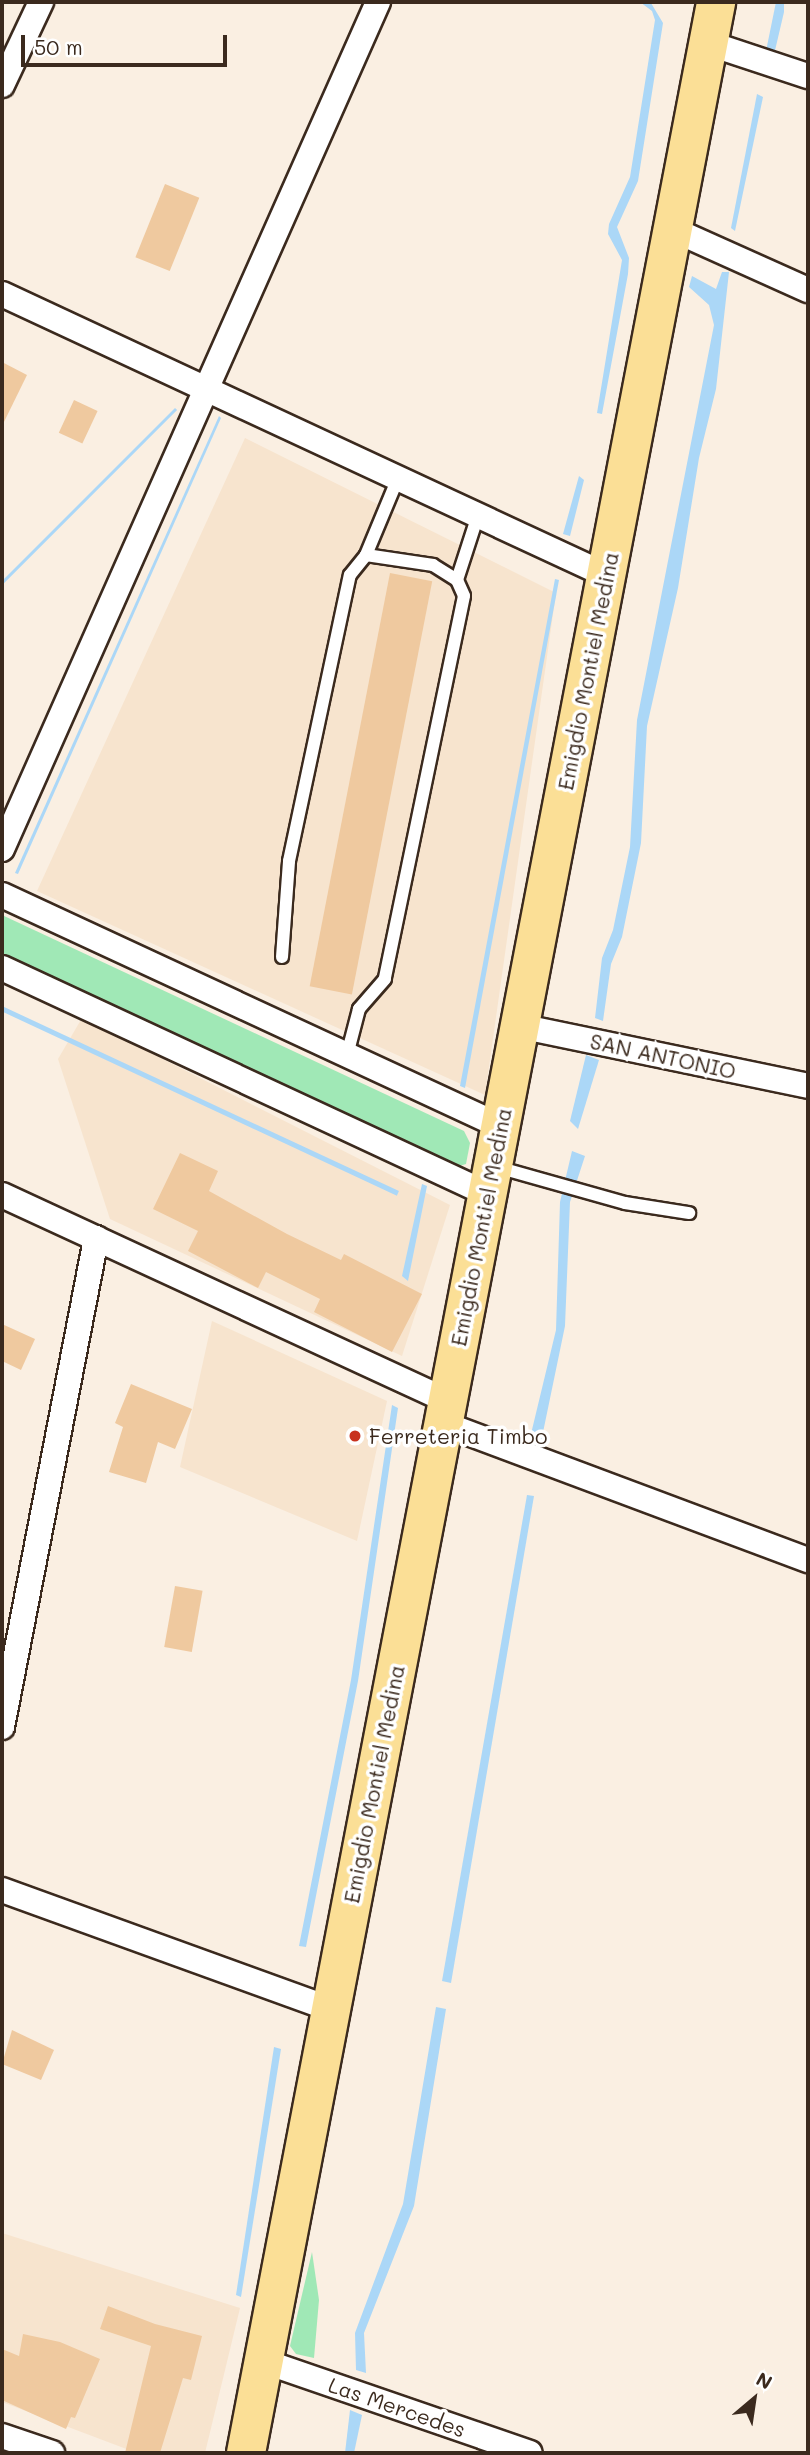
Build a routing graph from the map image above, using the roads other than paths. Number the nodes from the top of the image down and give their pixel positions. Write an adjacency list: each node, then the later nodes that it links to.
1 (41, 2): 6 (street)
2 (378, 2): 10 (street)
3 (716, 2): 4 (main road, Emigdio Montiel Medina)
4 (711, 44): 5 (street); 7 (main road, Emigdio Montiel Medina)
5 (808, 76)
6 (2, 85)
7 (672, 229): 8 (street); 14 (main road, Emigdio Montiel Medina)
8 (808, 290)
9 (2, 294): 10 (street)
10 (206, 389): 11 (street); 16 (street)
11 (398, 478): 12 (street); 13 (lane)
12 (478, 515): 14 (street); 15 (lane)
13 (366, 555): 15 (lane); 18 (lane)
14 (606, 575): 20 (main road, Emigdio Montiel Medina)
15 (457, 580): 21 (lane)
16 (2, 849)
17 (2, 895): 21 (street)
18 (282, 957)
19 (2, 968): 24 (street)
20 (519, 1026): 22 (street, SAN ANTONIO); 23 (main road, Emigdio Montiel Medina)
21 (348, 1055): 23 (street)
22 (808, 1086)
23 (500, 1126): 24 (main road, Emigdio Montiel Medina)
24 (490, 1180): 26 (lane); 28 (main road, Emigdio Montiel Medina)
25 (2, 1195): 27 (street)
26 (689, 1213)
27 (96, 1238): 28 (street); 30 (street)
28 (446, 1413): 29 (street); 32 (main road, Emigdio Montiel Medina)
29 (808, 1560)
30 (2, 1727)
31 (2, 1890): 32 (street)
32 (331, 2009): 33 (main road, Emigdio Montiel Medina)
33 (263, 2361): 36 (main road, Emigdio Montiel Medina); 37 (street, Las Mercedes)
34 (2, 2436): 35 (street)
35 (52, 2453)
36 (246, 2453)
37 (530, 2453)

